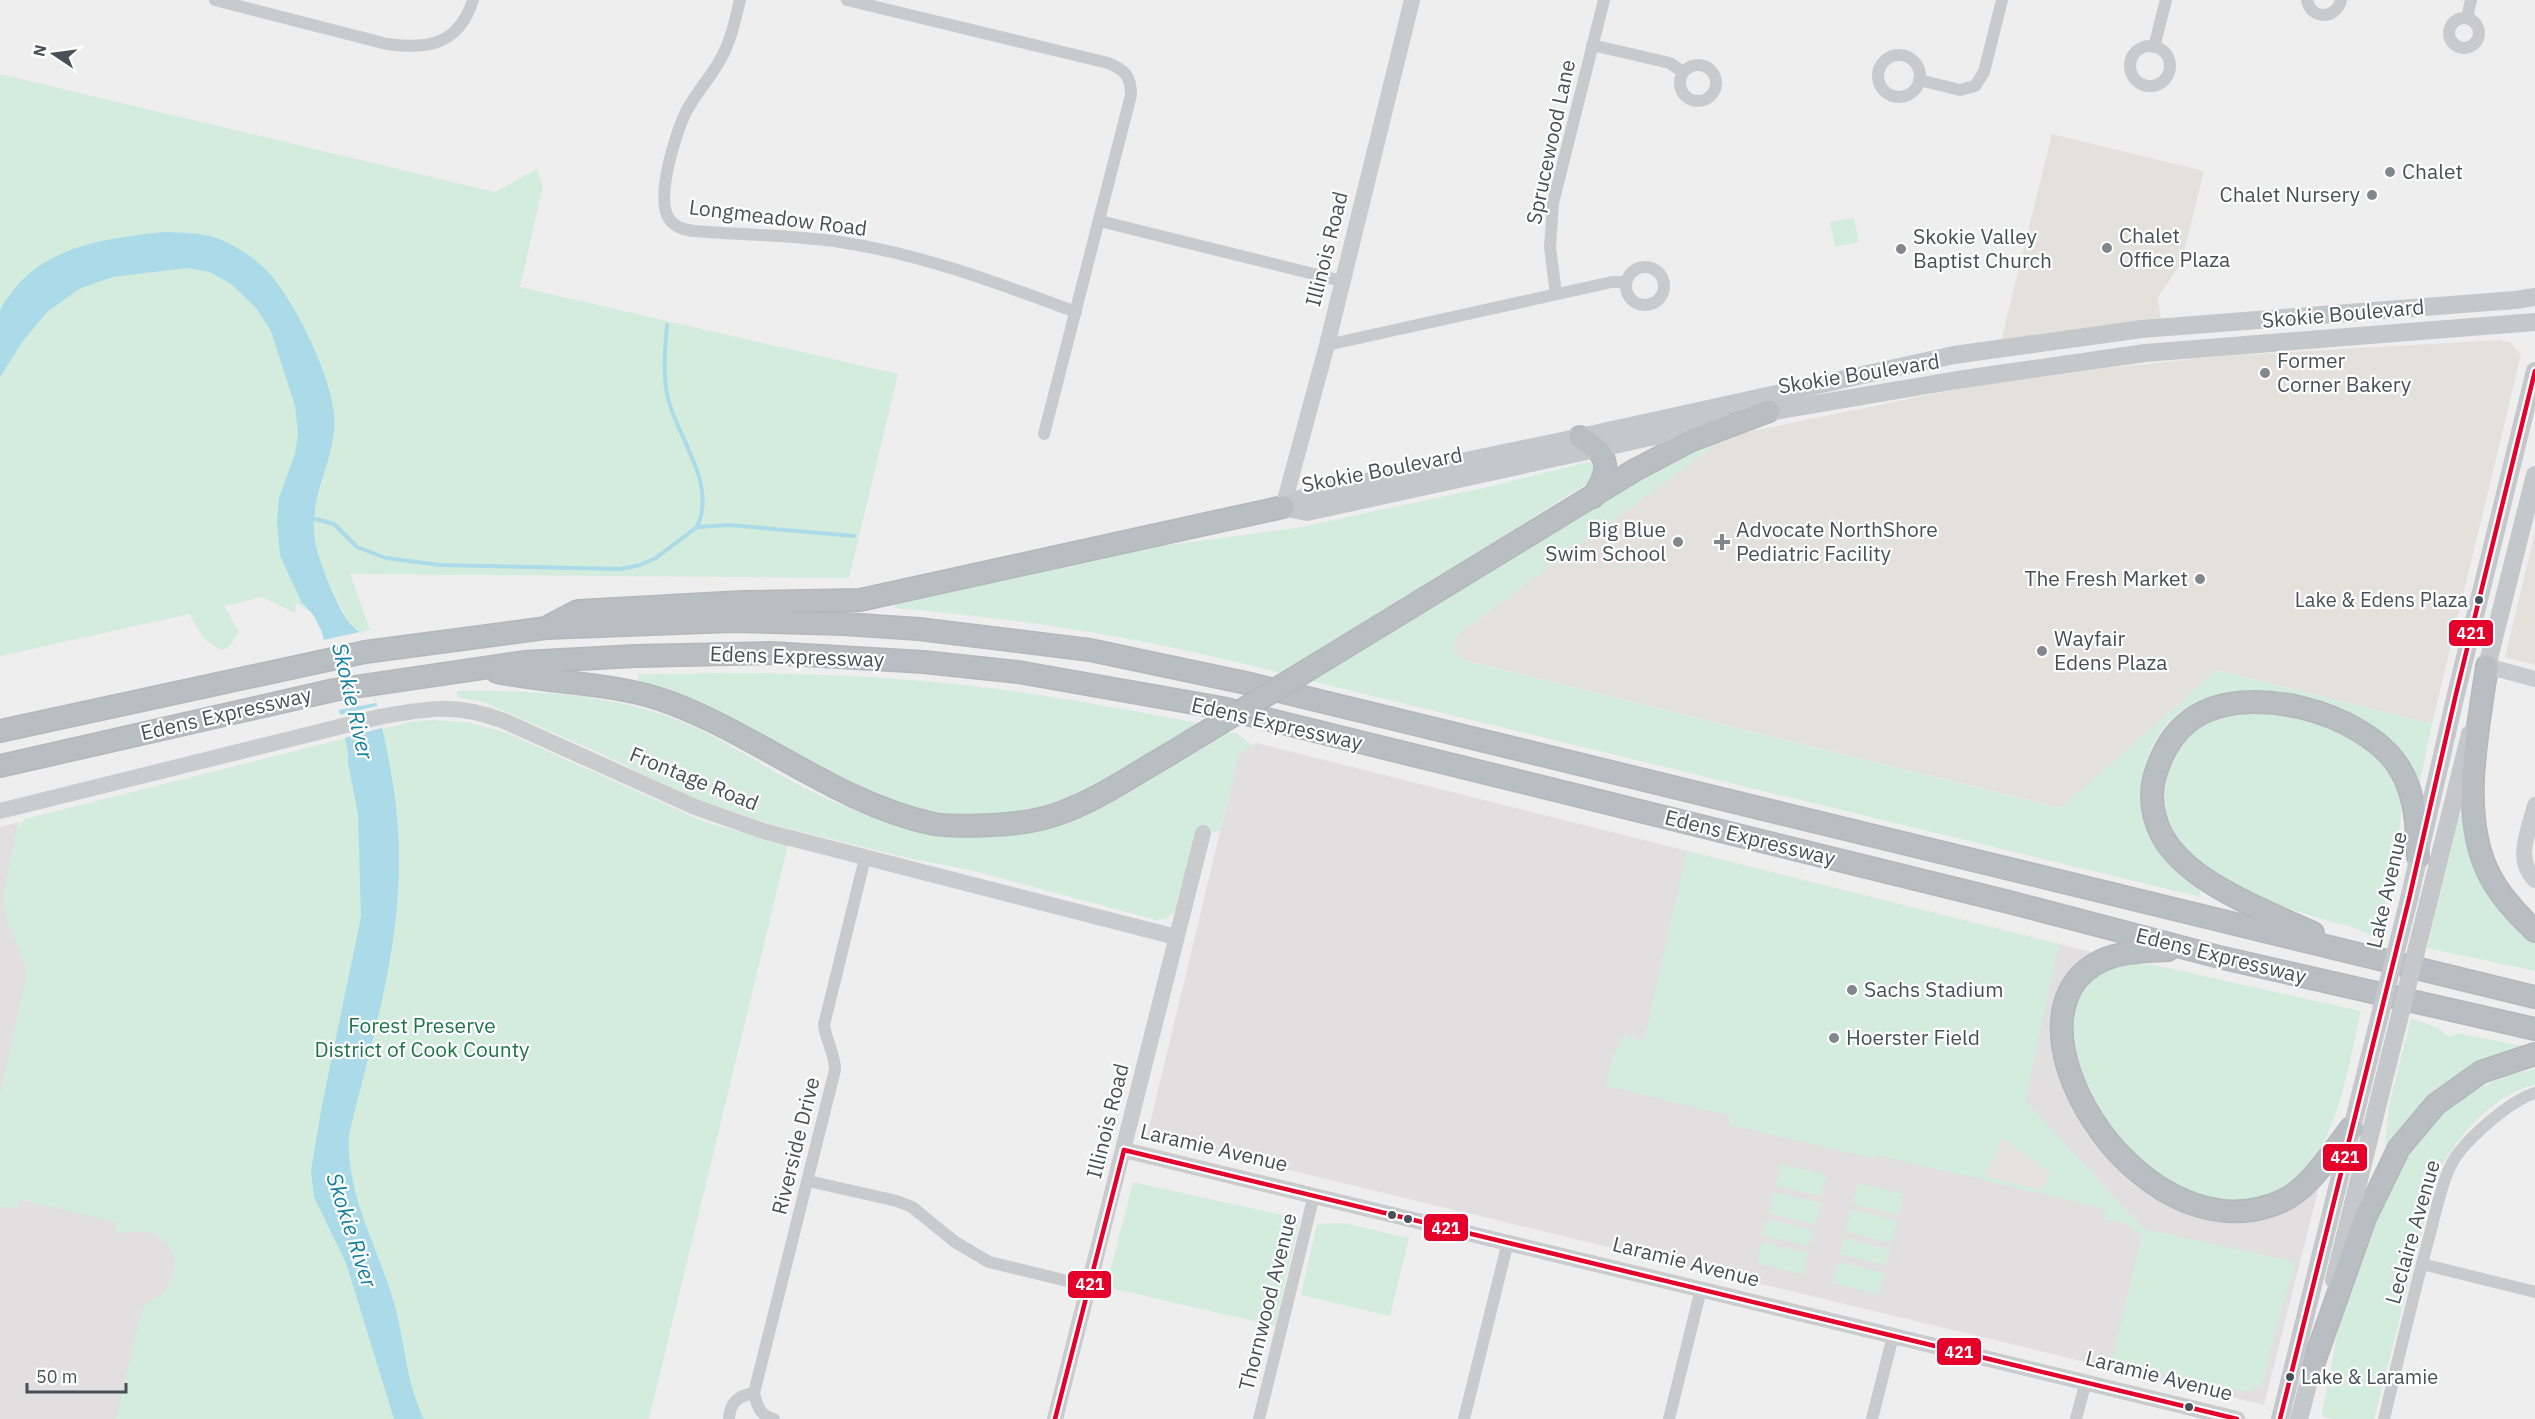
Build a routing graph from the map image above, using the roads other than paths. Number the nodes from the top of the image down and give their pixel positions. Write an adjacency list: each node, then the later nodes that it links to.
1 (215, 0): 2 (street)
2 (472, 0)
3 (740, 0): 22 (street, Longmeadow Road)
4 (847, 0): 17 (street)
5 (1412, 0): 18 (street, Illinois Road)
6 (1604, 0): 13 (street, Sprucewood Lane)
7 (2002, 0): 16 (street)
8 (2166, 0): 14 (street)
9 (2307, 0): 10 (street)
10 (2341, 0)
11 (2471, 0): 12 (street)
12 (2467, 18)
13 (1592, 45): 15 (street); 20 (street, Sprucewood Lane)
14 (2154, 47)
15 (1683, 72)
16 (1919, 80)
17 (1100, 221): 18 (street); 22 (street)
18 (1342, 281): 24 (street, Illinois Road)
19 (1626, 282): 20 (street)
20 (1556, 294): 24 (street)
21 (2535, 297): 28 (main road, Skokie Boulevard)
22 (1076, 312): 27 (street)
23 (2535, 322): 26 (main road, Skokie Boulevard)
24 (1327, 345): 31 (street, Illinois Road)
25 (2535, 371): 41 (main road, Lake Avenue)
26 (1769, 411): 28 (main road, Skokie Boulevard); 30 (highway)
27 (1044, 434)
28 (1588, 443): 30 (highway); 31 (main road, Skokie Boulevard)
29 (2535, 475): 33 (main road, Lake Avenue)
30 (1592, 498): 34 (highway, bridge)
31 (1283, 507): 32 (highway)
32 (546, 628): 36 (highway, Edens Expressway); 47 (highway, Edens Expressway)
33 (2487, 666): 35 (street); 44 (highway); 62 (main road, Lake Avenue, bridge)
34 (482, 668): 37 (highway, Edens Expressway); 46 (highway, Edens Expressway)
35 (2535, 679)
36 (0, 731)
37 (0, 766)
38 (2535, 805): 43 (street)
39 (0, 811): 42 (street, Frontage Road)
40 (1203, 833): 45 (street, Illinois Road)
41 (2418, 857): 47 (highway); 52 (main road, Lake Avenue, bridge)
42 (865, 858): 45 (street, Frontage Road); 54 (street, Riverside Drive)
43 (2535, 880)
44 (2535, 932)
45 (1176, 937): 53 (street, Illinois Road)
46 (2188, 950): 49 (highway, Edens Expressway); 52 (highway)
47 (2357, 954): 48 (highway, Edens Expressway)
48 (2535, 997)
49 (2535, 1029)
50 (2535, 1054): 62 (highway)
51 (2535, 1093): 57 (street, Leclaire Avenue)
52 (2351, 1128): 74 (main road, Lake Avenue)
53 (1124, 1150): 55 (street, Laramie Avenue); 58 (street, Illinois Road)
54 (808, 1181): 58 (street); 64 (street, Riverside Drive)
55 (1314, 1195): 56 (street, Laramie Avenue); 68 (street, Thornwood Avenue)
56 (1508, 1242): 59 (street, Laramie Avenue); 69 (street)
57 (2422, 1264): 60 (street); 76 (street, Leclaire Avenue)
58 (1088, 1286): 67 (street, Illinois Road)
59 (1701, 1289): 61 (street, Laramie Avenue); 70 (street)
60 (2535, 1292)
61 (1893, 1336): 63 (street, Laramie Avenue); 71 (street)
62 (2314, 1362): 75 (main road, Lake Avenue)
63 (2085, 1381): 72 (street); 73 (street, Laramie Avenue)
64 (754, 1393): 65 (street, Riverside Drive); 66 (street)
65 (770, 1418)
66 (729, 1419)
67 (1055, 1419)
68 (1259, 1419)
69 (1464, 1419)
70 (1668, 1419)
71 (1872, 1419)
72 (2076, 1419)
73 (2237, 1419)
74 (2280, 1419)
75 (2299, 1419)
76 (2384, 1419)

